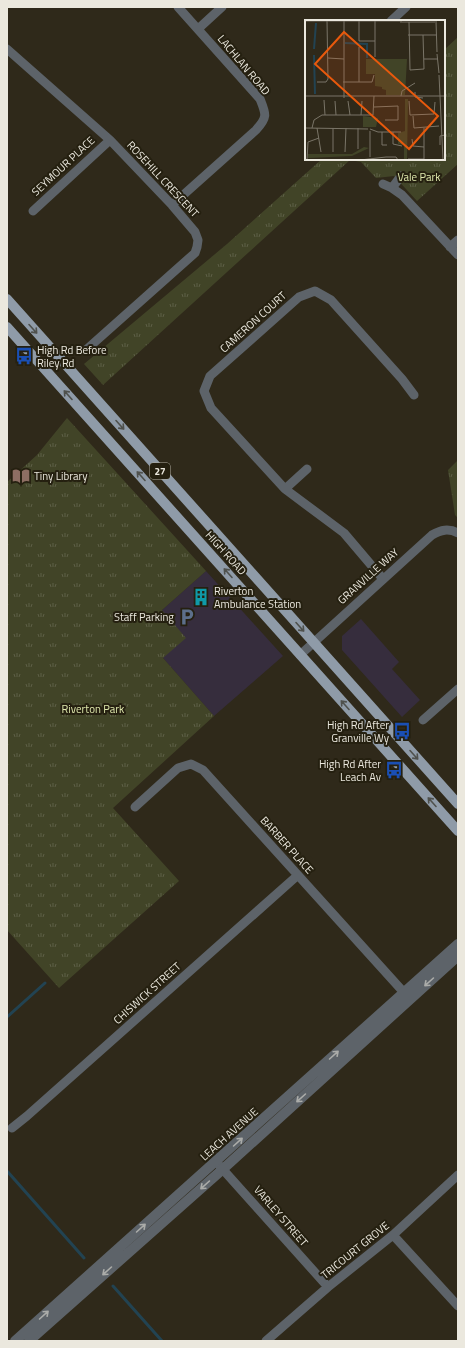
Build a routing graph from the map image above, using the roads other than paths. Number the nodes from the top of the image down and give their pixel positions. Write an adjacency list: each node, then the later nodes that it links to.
1 (178, 7): 5 (street, LACHLAN ROAD)
2 (222, 7): 5 (street)
3 (406, 7): 4 (street)
4 (391, 20)
5 (198, 29): 11 (street, LACHLAN ROAD)
6 (7, 49): 7 (street, ROSEHILL CRESCENT)
7 (110, 140): 11 (street, ROSEHILL CRESCENT); 12 (street, SEYMOUR PLACE)
8 (401, 176): 10 (street)
9 (383, 184): 10 (street)
10 (392, 188): 14 (street)
11 (172, 205): 18 (street, ROSEHILL CRESCENT)
12 (33, 211)
13 (458, 240): 14 (street)
14 (450, 247): 15 (street)
15 (458, 255)
16 (7, 299): 24 (main road, HIGH ROAD / 27, one-way to 24)
17 (7, 327): 25 (main road, HIGH ROAD / 27, one-way to 17)
18 (87, 349)
19 (414, 395): 21 (street, CAMERON COURT)
20 (307, 469): 21 (street)
21 (286, 489): 23 (street, CAMERON COURT)
22 (458, 533): 23 (street, GRANVILLE WAY)
23 (383, 579): 24 (street, GRANVILLE WAY)
24 (314, 642): 25 (street, GRANVILLE WAY); 28 (main road, HIGH ROAD / 27, one-way to 28)
25 (300, 655): 30 (main road, HIGH ROAD / 27, one-way to 25)
26 (458, 689): 27 (street)
27 (423, 720)
28 (458, 804)
29 (135, 807): 31 (street, BARBER PLACE)
30 (458, 831)
31 (298, 875): 34 (street, BARBER PLACE); 35 (street, CHISWICK STREET)
32 (458, 944): 34 (street, LEACH AVENUE)
33 (458, 956): 34 (street, LEACH AVENUE, one-way to 34)
34 (407, 996): 36 (street, LEACH AVENUE)
35 (12, 1128)
36 (220, 1165): 39 (street, VARLEY STREET); 41 (street, LEACH AVENUE, one-way to 36); 42 (street, LEACH AVENUE, one-way to 42)
37 (458, 1175): 38 (street, TRICOURT GROVE)
38 (393, 1235): 39 (street, TRICOURT GROVE); 40 (street)
39 (328, 1287): 43 (street, TRICOURT GROVE)
40 (458, 1306)
41 (15, 1341)
42 (29, 1341)
43 (266, 1341)

